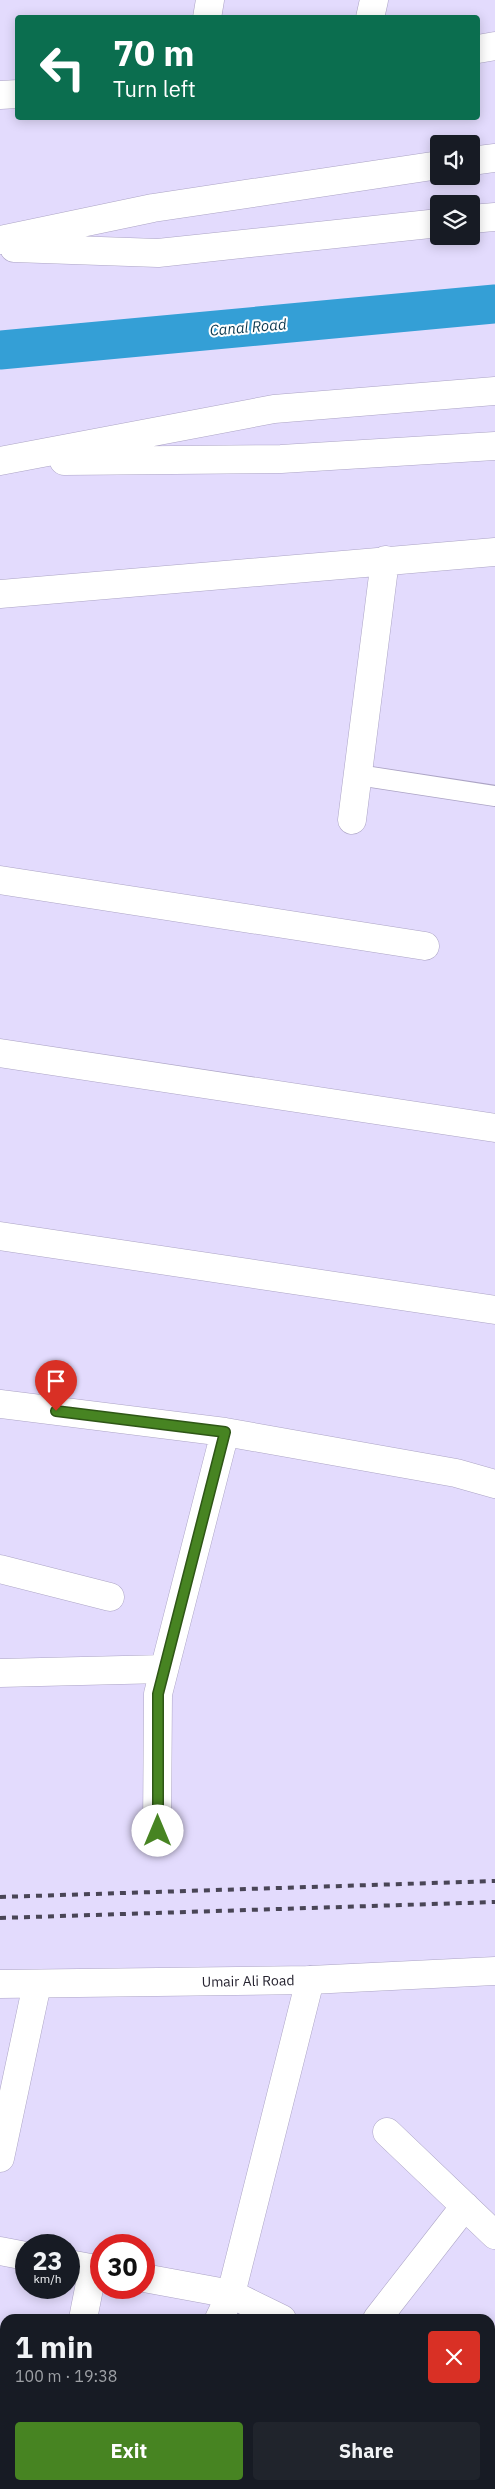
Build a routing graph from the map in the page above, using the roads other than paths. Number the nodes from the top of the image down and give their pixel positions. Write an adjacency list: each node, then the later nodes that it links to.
1 (210, 0): 3 (main road)
2 (374, 0): 4 (main road)
3 (208, 15)
4 (371, 15)
5 (495, 46): 6 (main road)
6 (480, 48)
7 (15, 94): 8 (main road)
8 (0, 95)
9 (495, 158): 10 (main road)
10 (480, 160)
11 (430, 167): 15 (main road)
12 (495, 217): 13 (main road)
13 (480, 218)
14 (430, 224): 16 (main road)
15 (0, 240)
16 (0, 248)
17 (495, 390): 19 (main road)
18 (495, 446): 19 (main road)
19 (0, 462)
20 (495, 552): 21 (main road)
21 (385, 560): 22 (main road); 23 (main road)
22 (0, 594)
23 (358, 775): 24 (lane); 25 (main road)
24 (495, 796)
25 (352, 820)
26 (0, 880): 27 (main road)
27 (425, 946)
28 (0, 1054): 29 (main road)
29 (495, 1128)
30 (0, 1236): 31 (main road)
31 (495, 1310)
32 (0, 1404): 33 (main road)
33 (225, 1432): 34 (main road); 37 (main road)
34 (495, 1484)
35 (0, 1569): 36 (main road)
36 (110, 1597)
37 (164, 1669): 38 (main road); 39 (main road)
38 (0, 1673)
39 (158, 1831)
40 (495, 1971): 41 (main road, Umair Ali Road)
41 (310, 1980): 43 (main road, Umair Ali Road); 52 (main road)
42 (0, 1984): 43 (main road, Umair Ali Road)
43 (37, 1984): 45 (main road)
44 (387, 2132): 46 (main road)
45 (0, 2158)
46 (465, 2206): 47 (main road); 56 (main road)
47 (495, 2235)
48 (0, 2251): 49 (main road)
49 (15, 2254)
50 (88, 2267): 53 (main road)
51 (155, 2280): 52 (main road)
52 (231, 2294): 54 (main road); 55 (main road)
53 (83, 2314)
54 (221, 2314)
55 (272, 2314)
56 (380, 2314)

